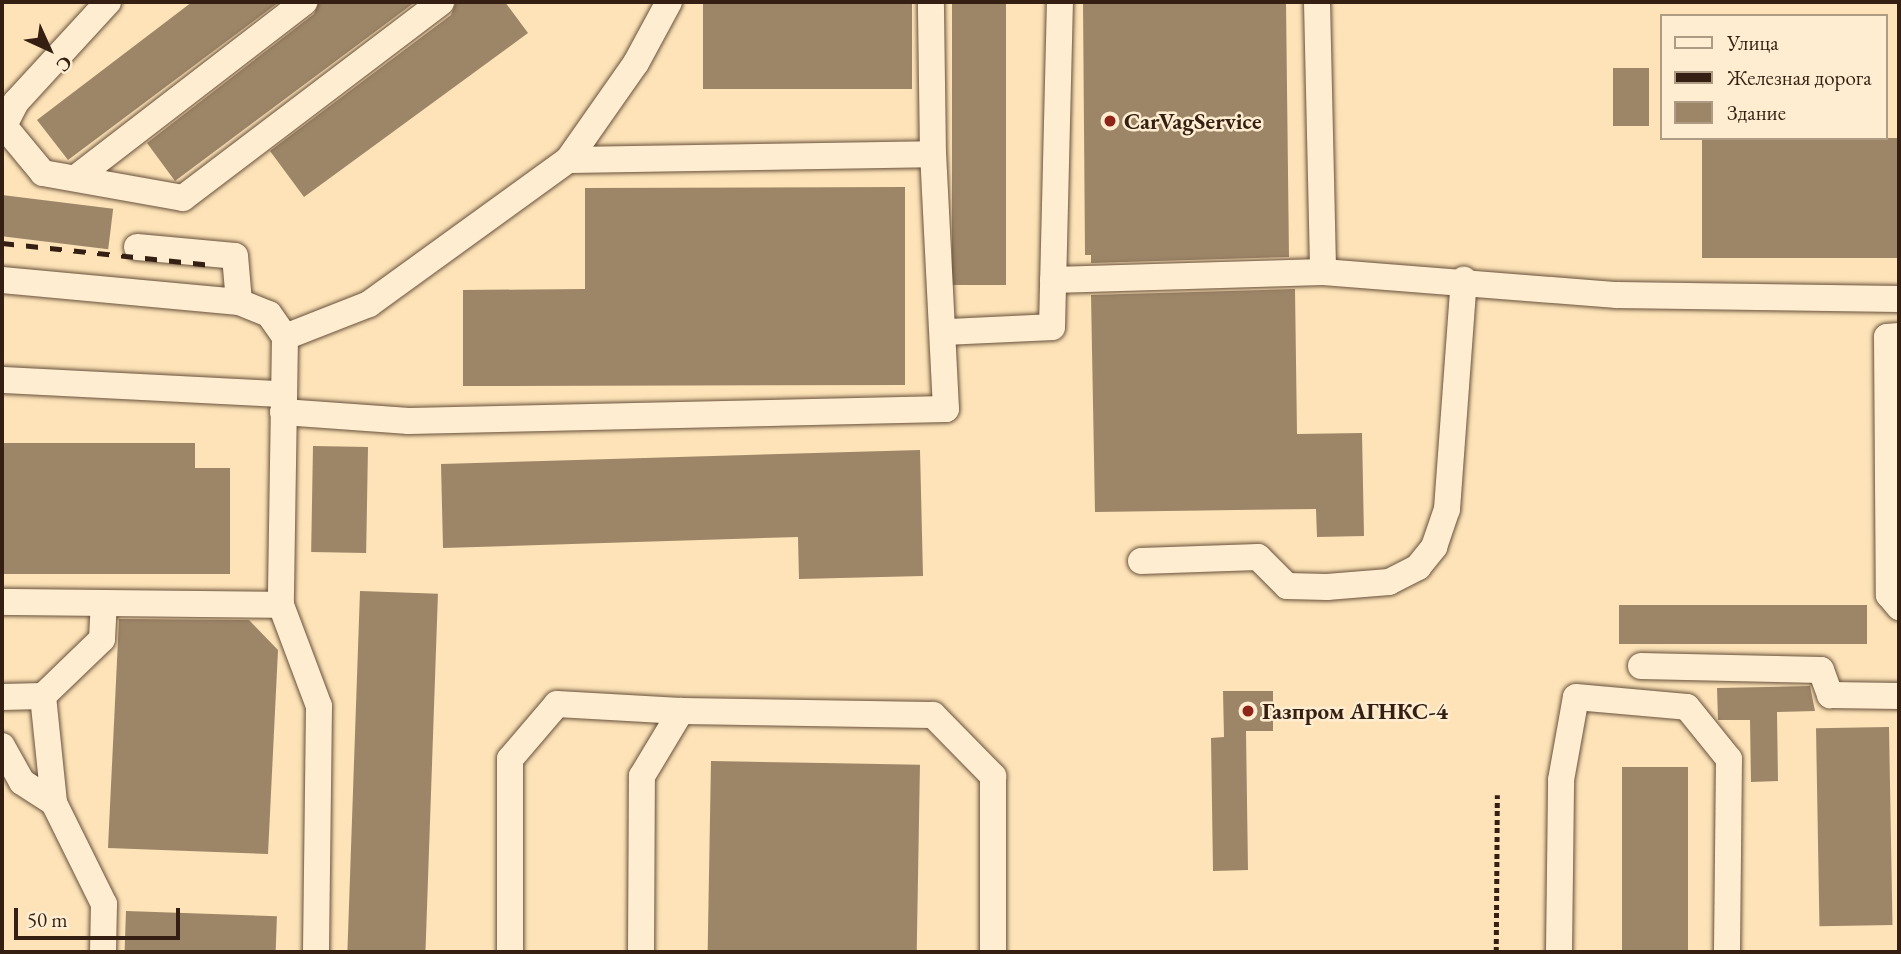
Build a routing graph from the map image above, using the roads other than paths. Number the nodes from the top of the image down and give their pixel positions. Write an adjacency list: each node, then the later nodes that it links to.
1 (304, 2): 10 (street)
2 (441, 2): 10 (street)
3 (668, 2): 9 (street)
4 (931, 2): 8 (street)
5 (1060, 2): 14 (street)
6 (1317, 2): 12 (street)
7 (99, 4): 10 (street)
8 (933, 154): 9 (street); 18 (street)
9 (568, 160): 20 (street)
10 (78, 177)
11 (137, 247): 17 (street)
12 (1323, 272): 14 (street); 15 (street)
13 (2, 280): 17 (street)
14 (1053, 280): 18 (street)
15 (1464, 280): 16 (street); 23 (street)
16 (1899, 299)
17 (239, 302): 20 (street)
18 (946, 332): 22 (street)
19 (1899, 336): 27 (street)
20 (285, 337): 22 (street)
21 (2, 380): 22 (street)
22 (283, 403): 26 (street)
23 (1141, 561)
24 (2, 602): 25 (street)
25 (104, 603): 26 (street); 29 (street)
26 (281, 605): 36 (street)
27 (1899, 607)
28 (1641, 666): 30 (street)
29 (43, 696): 31 (street); 34 (street)
30 (1899, 696)
31 (2, 697)
32 (681, 711): 37 (street); 38 (street); 39 (street)
33 (2, 746): 34 (street)
34 (54, 803): 35 (street)
35 (103, 952)
36 (317, 952)
37 (510, 952)
38 (641, 952)
39 (993, 952)
40 (1559, 952): 41 (street)
41 (1727, 952)

